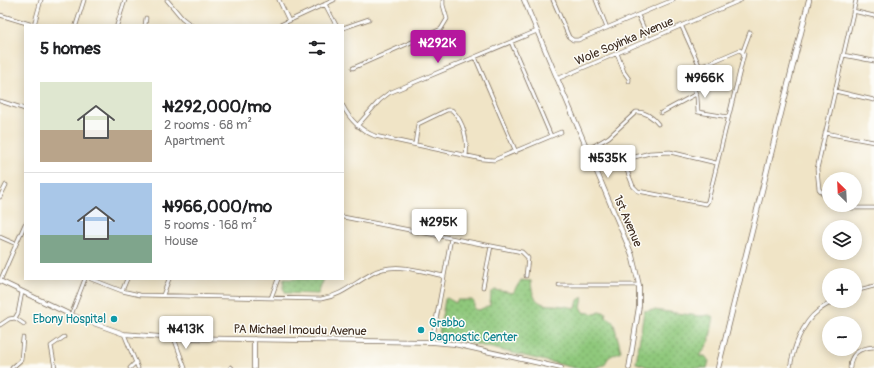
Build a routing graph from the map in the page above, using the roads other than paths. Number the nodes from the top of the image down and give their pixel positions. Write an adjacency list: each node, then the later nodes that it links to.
1 (41, 0): 24 (street)
2 (84, 0): 25 (street)
3 (125, 0): 26 (street)
4 (167, 0): 28 (street)
5 (279, 0): 22 (street)
6 (334, 0): 15 (street)
7 (443, 0): 44 (street)
8 (524, 0): 34 (street, 1st Avenue)
9 (553, 0): 33 (street)
10 (596, 0): 33 (street)
11 (741, 0): 31 (street, Wole Soyinka Avenue)
12 (809, 0): 115 (main road)
13 (856, 0): 16 (street)
14 (671, 1): 18 (street)
15 (325, 4): 22 (street); 30 (street)
16 (853, 11): 19 (street); 40 (street)
17 (0, 15): 23 (street)
18 (638, 15): 33 (street); 36 (street)
19 (874, 16)
20 (146, 18): 27 (street)
21 (369, 19): 32 (street)
22 (289, 21): 29 (street)
23 (31, 24)
24 (34, 24)
25 (76, 24)
26 (117, 24)
27 (145, 24)
28 (190, 24)
29 (282, 24)
30 (335, 24)
31 (682, 27): 36 (street, Wole Soyinka Avenue); 43 (street)
32 (344, 28)
33 (607, 28)
34 (537, 31): 37 (street); 45 (street, 1st Avenue)
35 (750, 32): 38 (street)
36 (649, 40): 39 (street, Wole Soyinka Avenue)
37 (511, 42): 41 (street); 59 (street)
38 (742, 51): 43 (street); 54 (street)
39 (617, 53): 45 (street, Wole Soyinka Avenue); 46 (street)
40 (843, 55): 42 (street); 47 (street)
41 (475, 57): 56 (street); 63 (street)
42 (874, 61)
43 (700, 67): 48 (street)
44 (353, 68)
45 (557, 79): 62 (street, 1st Avenue)
46 (629, 81)
47 (835, 90): 49 (street); 58 (street)
48 (696, 94): 53 (street); 54 (street)
49 (874, 100)
50 (0, 101): 52 (street)
51 (344, 108): 56 (street)
52 (24, 109)
53 (661, 113)
54 (728, 117): 65 (street)
55 (658, 124): 62 (street)
56 (357, 126): 61 (street)
57 (561, 132): 59 (street)
58 (826, 133): 60 (street); 67 (street)
59 (551, 136): 63 (street)
60 (874, 142)
61 (415, 144): 64 (street); 64 (street)
62 (587, 150): 85 (street, 1st Avenue)
63 (516, 152): 64 (street)
64 (466, 156)
65 (716, 163): 65 (street)
66 (6, 185): 68 (street)
67 (822, 193)
68 (0, 197)
69 (862, 208): 70 (street)
70 (874, 208)
71 (344, 217): 74 (street)
72 (24, 226): 75 (street)
73 (0, 237): 75 (street)
74 (451, 238): 76 (street); 77 (street)
75 (16, 244): 84 (street)
76 (490, 246): 78 (street); 88 (street)
77 (444, 276): 93 (street); 104 (street)
78 (526, 276)
79 (85, 280): 95 (street)
80 (94, 280): 90 (street)
81 (127, 280): 90 (street)
82 (169, 280): 92 (street)
83 (278, 280): 93 (street)
84 (0, 281): 91 (street, PA Michael Imoudu Avenue)
85 (639, 284): 86 (street); 114 (street, 1st Avenue)
86 (559, 285)
87 (874, 286): 89 (street)
88 (483, 287)
89 (862, 289)
90 (122, 291): 92 (street)
91 (22, 292): 95 (street, PA Michael Imoudu Avenue); 96 (street)
92 (163, 295): 93 (street)
93 (271, 298)
94 (822, 308): 116 (street)
95 (71, 315): 99 (street, PA Michael Imoudu Avenue)
96 (14, 318): 97 (street); 98 (street)
97 (24, 324)
98 (0, 325)
99 (124, 334): 102 (street, PA Michael Imoudu Avenue); 106 (street)
100 (64, 337): 108 (street)
101 (23, 338): 107 (street)
102 (174, 338): 103 (street, PA Michael Imoudu Avenue); 111 (street)
103 (254, 339): 104 (street, PA Michael Imoudu Avenue); 112 (street)
104 (432, 342): 113 (street, PA Michael Imoudu Avenue)
105 (874, 347): 117 (street)
106 (136, 362): 109 (street); 110 (street)
107 (12, 368)
108 (55, 368)
109 (130, 368)
110 (138, 368)
111 (185, 368)
112 (254, 368)
113 (561, 368)
114 (629, 368)
115 (718, 368)
116 (790, 368)
117 (850, 368)

